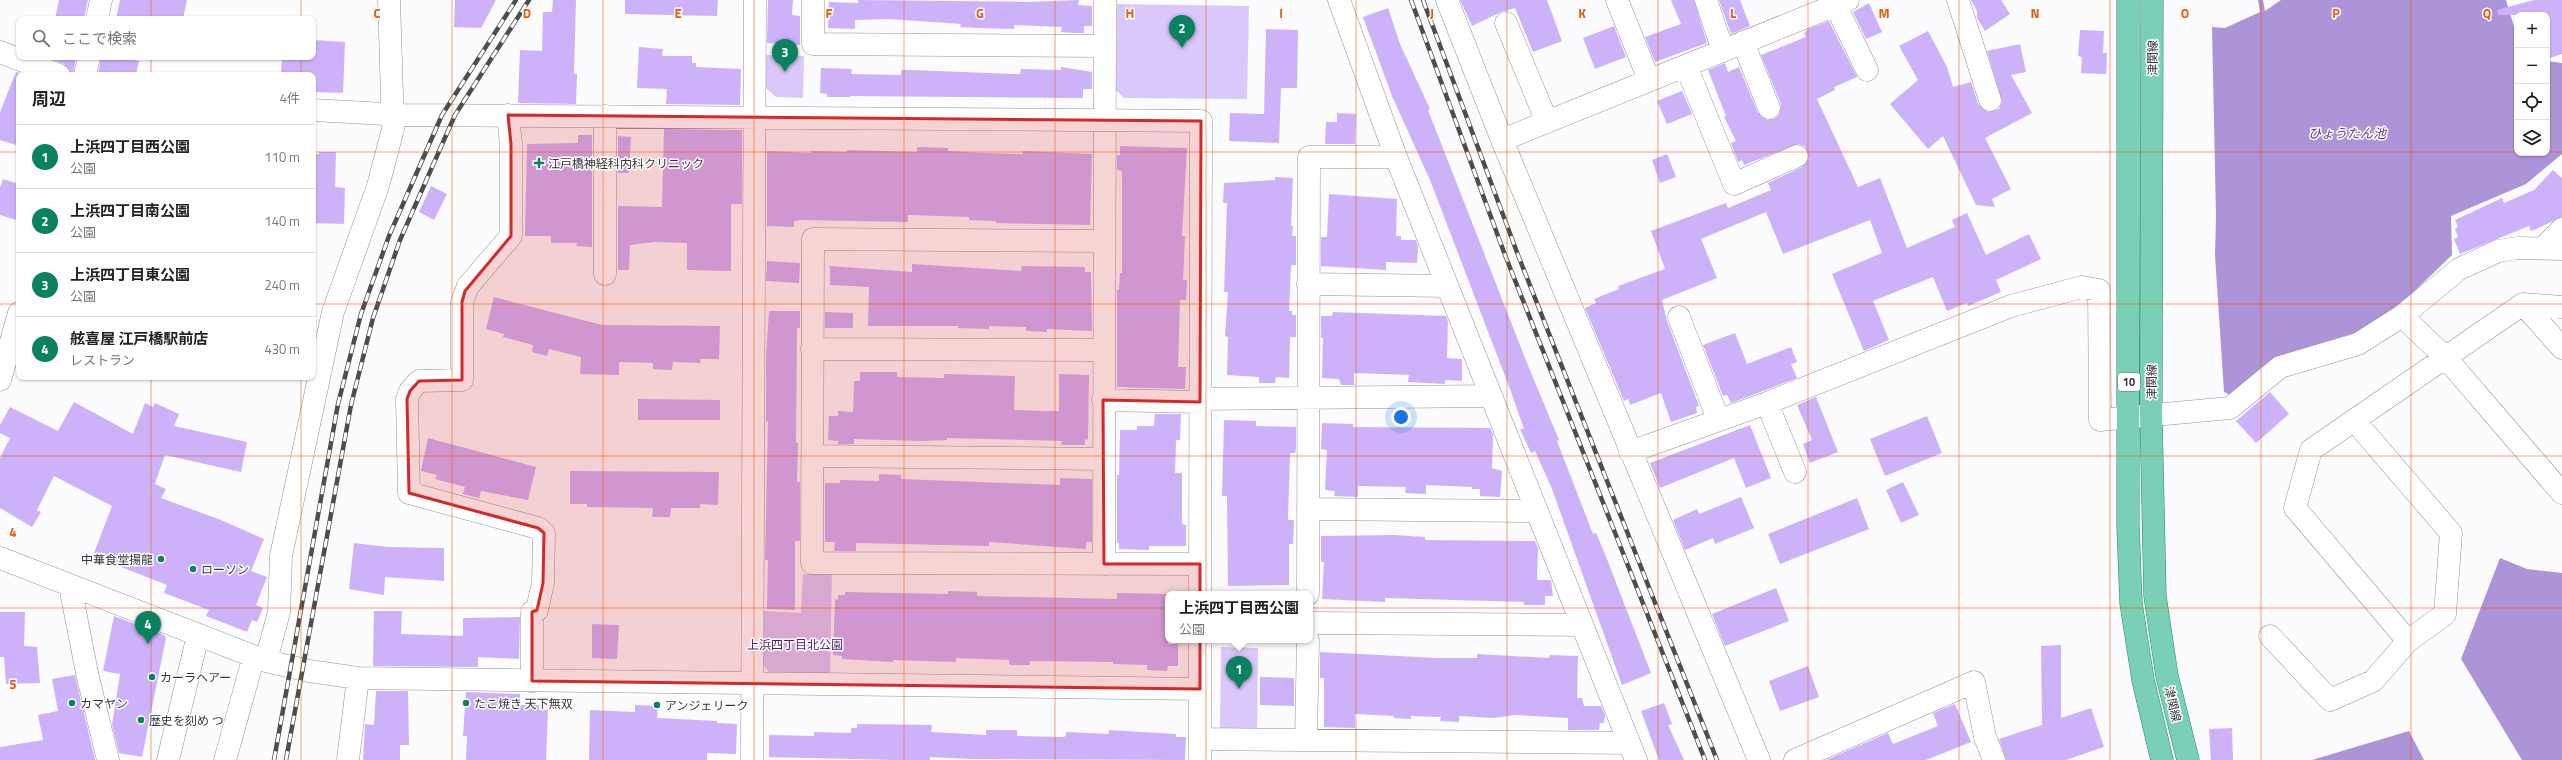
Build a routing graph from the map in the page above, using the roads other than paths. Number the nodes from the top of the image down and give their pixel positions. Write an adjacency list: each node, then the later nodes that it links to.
1 (101, 0): 14 (street)
2 (389, 0): 31 (street)
3 (755, 0): 34 (street)
4 (813, 0): 17 (street)
5 (1105, 0): 17 (street)
6 (1339, 0): 39 (street)
7 (1447, 0): 37 (street)
8 (1617, 0): 27 (street)
9 (1706, 0): 18 (street)
10 (1958, 0): 28 (street)
11 (2128, 0): 62 (main road, 津関線 / 10)
12 (2152, 0): 61 (main road, 津関線 / 10)
13 (1839, 2): 16 (street); 24 (street)
14 (97, 16)
15 (1506, 23): 36 (street)
16 (1743, 42): 18 (street); 29 (street)
17 (1105, 46): 35 (street)
18 (1723, 51): 23 (street)
19 (0, 52): 20 (street)
20 (16, 58)
21 (21, 60): 25 (street)
22 (88, 60): 26 (street)
23 (1686, 66): 27 (street); 38 (street)
24 (1867, 70)
25 (51, 72)
26 (86, 72)
27 (1649, 80): 36 (street)
28 (1990, 100)
29 (1768, 108)
30 (316, 110): 31 (street)
31 (392, 113): 32 (street); 85 (street)
32 (508, 115): 33 (street); 87 (street)
33 (605, 116): 34 (street); 43 (street)
34 (754, 116): 35 (street); 88 (street)
35 (1106, 119): 41 (street); 59 (street)
36 (1547, 122): 37 (street)
37 (1502, 140): 65 (street)
38 (1797, 156)
39 (1396, 157): 44 (street); 45 (street)
40 (2562, 229): 42 (street)
41 (1104, 241): 52 (street); 53 (street)
42 (2553, 249): 48 (street)
43 (605, 274)
44 (1308, 284): 45 (street); 57 (street)
45 (1447, 286): 56 (street)
46 (2523, 304): 47 (street); 51 (street); 54 (street)
47 (2562, 307)
48 (2402, 316): 54 (street); 61 (street)
49 (1679, 317): 63 (street)
50 (16, 324): 55 (street)
51 (2562, 348)
52 (812, 349): 53 (street); 66 (street)
53 (1103, 350): 58 (street)
54 (2445, 357): 64 (street); 69 (street)
55 (0, 380)
56 (1490, 396): 57 (street); 71 (street)
57 (1307, 397): 59 (street); 70 (street)
58 (1103, 400): 59 (street); 67 (street)
59 (1200, 400): 74 (street)
60 (1767, 402): 62 (street); 63 (street); 68 (street)
61 (2151, 415): 62 (street); 103 (main road, 津関線 / 10)
62 (2129, 418): 102 (main road, 津関線 / 10)
63 (1718, 419): 65 (street)
64 (2354, 420): 82 (street); 82 (street)
65 (1630, 452): 99 (street)
66 (813, 456): 67 (street); 73 (street)
67 (1103, 459): 73 (street)
68 (1795, 472)
69 (2562, 493)
70 (1308, 509): 71 (street); 77 (street)
71 (1535, 511): 79 (street)
72 (0, 558): 75 (street)
73 (1104, 564): 74 (street)
74 (1200, 564): 76 (street)
75 (70, 586): 80 (street); 93 (street)
76 (1200, 591)
77 (1308, 591)
78 (1313, 623): 79 (street)
79 (1582, 625): 92 (street)
80 (198, 635): 85 (street); 94 (street)
81 (2270, 636): 82 (street)
82 (2408, 641)
83 (1200, 643): 89 (street)
84 (1308, 643): 91 (street)
85 (260, 658): 86 (street); 95 (street)
86 (358, 678): 87 (street); 96 (street)
87 (532, 681): 88 (street)
88 (754, 685): 89 (street); 97 (street)
89 (1200, 689): 90 (street)
90 (1200, 739): 91 (street); 98 (street)
91 (1306, 739): 92 (street)
92 (1632, 751)
93 (108, 760)
94 (168, 760)
95 (224, 760)
96 (348, 760)
97 (752, 760)
98 (1200, 760)
99 (1759, 760)
100 (1795, 760): 101 (street)
101 (1994, 760)
102 (2162, 760)
103 (2188, 760)

